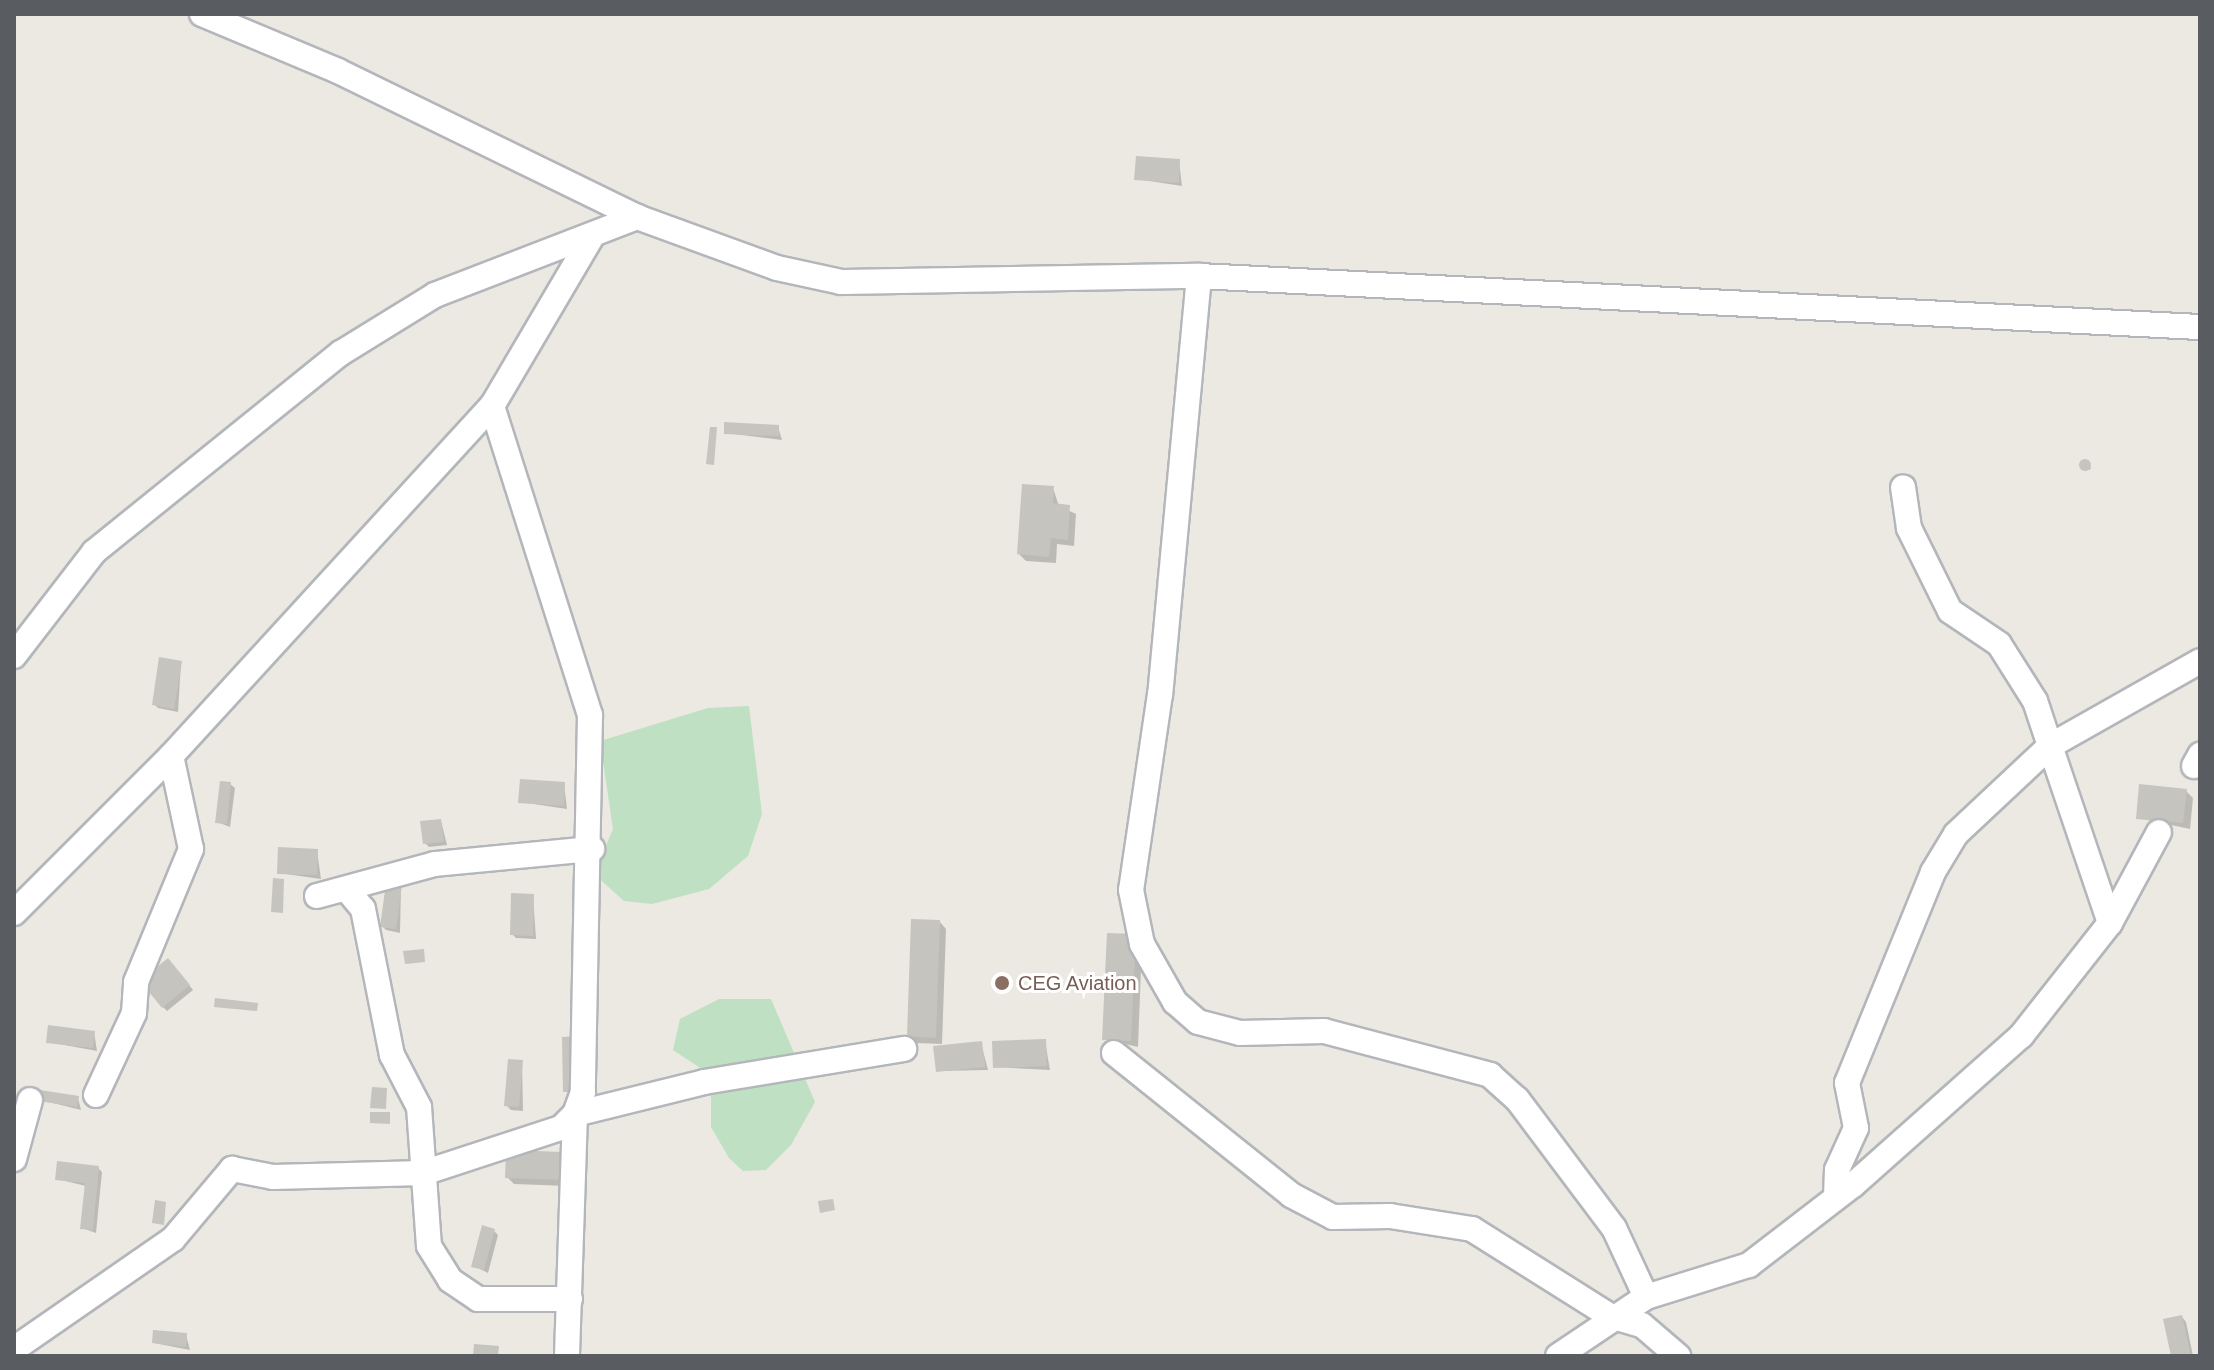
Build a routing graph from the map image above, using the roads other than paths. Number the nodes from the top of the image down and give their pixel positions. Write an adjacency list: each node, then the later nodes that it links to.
1 (202, 14): 2 (street)
2 (637, 217): 3 (street); 4 (street)
3 (592, 236): 6 (street); 8 (street)
4 (1199, 276): 5 (street); 26 (street)
5 (2200, 327)
6 (492, 406): 11 (street); 13 (street)
7 (1903, 487): 10 (street)
8 (14, 656)
9 (2200, 661): 10 (street)
10 (2050, 746): 17 (street); 25 (street)
11 (171, 756): 16 (street); 20 (street)
12 (2159, 832): 17 (street)
13 (592, 849): 14 (street); 22 (street)
14 (348, 891): 15 (street); 24 (street)
15 (317, 896)
16 (14, 913)
17 (2110, 923): 25 (street)
18 (904, 1049): 22 (street)
19 (1114, 1053): 28 (street)
20 (96, 1095)
21 (30, 1100): 23 (street)
22 (575, 1114): 24 (street); 27 (street)
23 (14, 1159)
24 (423, 1173): 27 (street); 29 (street)
25 (1836, 1197): 26 (street)
26 (1646, 1297): 28 (street)
27 (570, 1299): 30 (street)
28 (1610, 1316): 31 (street); 32 (street)
29 (14, 1349)
30 (567, 1356)
31 (1558, 1356)
32 (1678, 1356)

